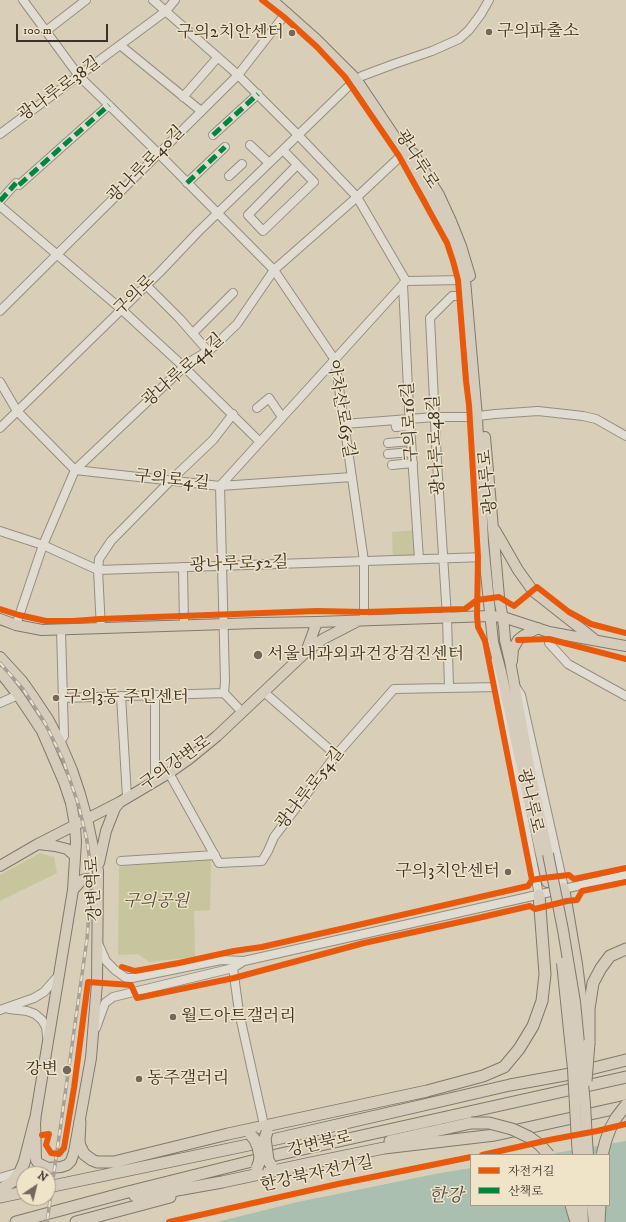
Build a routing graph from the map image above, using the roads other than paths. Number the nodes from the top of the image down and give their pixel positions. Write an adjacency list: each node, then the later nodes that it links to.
1 (23, 0): 10 (street, 아차산로65길)
2 (86, 0): 10 (street)
3 (154, 0): 8 (street, 구의로16길)
4 (175, 0): 8 (street, 광나루로38길)
5 (272, 0): 9 (main road, 광나루로)
6 (282, 0): 15 (main road, 광나루로)
7 (489, 0): 15 (street)
8 (166, 11): 11 (street, 광나루로38길); 12 (street, 구의로16길)
9 (287, 12): 13 (street, 광나루로40길); 15 (main road, 광나루로)
10 (46, 31): 14 (street, 아차산로65길)
11 (120, 45): 14 (street, 광나루로38길); 17 (street)
12 (218, 56): 13 (street, 구의로16길); 17 (street)
13 (238, 75): 16 (street, 구의로16길); 19 (street, 광나루로40길)
14 (78, 76): 18 (street, 아차산로65길); 20 (street, 광나루로38길)
15 (359, 77): 22 (street, 구의로); 26 (main road, 광나루로); 54 (main road, 광나루로)
16 (258, 94): 21 (street); 22 (street, 구의로16길)
17 (183, 97): 19 (street)
18 (109, 105): 27 (street, 아차산로65길); 34 (street)
19 (201, 111): 27 (street, 광나루로40길)
20 (0, 134)
21 (213, 134)
22 (298, 135): 25 (street, 구의로); 33 (street, 구의로16길)
23 (250, 145): 28 (street)
24 (225, 147): 32 (street)
25 (283, 150): 28 (street, 구의로); 30 (street)
26 (405, 152): 33 (street, 광나루로44길); 39 (main road, 광나루로)
27 (159, 154): 32 (street, 아차산로65길); 37 (street, 광나루로40길)
28 (269, 163): 36 (street, 구의로)
29 (242, 164): 31 (street)
30 (297, 165): 30 (street)
31 (229, 176)
32 (187, 183): 36 (street, 아차산로65길)
33 (357, 197): 38 (street, 광나루로44길); 40 (street, 구의로16길)
34 (0, 201)
35 (0, 206): 37 (street)
36 (217, 213): 38 (street, 아차산로65길); 41 (street, 구의로)
37 (57, 254): 44 (street); 45 (street, 광나루로40길)
38 (274, 270): 47 (street, 광나루로44길); 48 (street, 아차산로65길)
39 (465, 280): 40 (street); 43 (main road, 광나루로)
40 (405, 283): 48 (street); 58 (street, 구의로16길)
41 (146, 285): 44 (street, 구의로); 46 (street)
42 (233, 293): 46 (street)
43 (466, 296): 54 (main road, 광나루로); 56 (street, 광나루로48길)
44 (121, 309): 49 (street); 52 (street, 구의로)
45 (0, 311)
46 (193, 333): 47 (street)
47 (208, 351): 49 (street, 광나루로44길)
48 (335, 360): 55 (street); 59 (street, 아차산로65길)
49 (184, 367): 53 (street); 68 (street, 광나루로44길)
50 (0, 382): 52 (street)
51 (257, 408): 55 (street)
52 (17, 411): 57 (street, 구의로); 68 (street)
53 (233, 414): 62 (street); 70 (street)
54 (480, 416): 56 (street); 60 (street); 72 (main road, 광나루로); 75 (main road, 광나루로)
55 (282, 417): 62 (street)
56 (435, 417): 58 (street); 76 (street, 광나루로48길)
57 (2, 423)
58 (410, 423): 59 (street); 61 (street, 구의로16길)
59 (344, 424): 69 (street, 아차산로65길)
60 (626, 436)
61 (411, 441): 63 (street); 64 (street, 구의로16길)
62 (260, 442): 71 (street)
63 (388, 443)
64 (412, 452): 65 (street); 66 (street, 구의로16길)
65 (388, 454)
66 (413, 463): 67 (street); 77 (street, 구의로16길)
67 (392, 465)
68 (75, 470): 70 (street, 구의로4길); 74 (street, 광나루로44길)
69 (352, 477): 71 (street, 구의로4길); 78 (street, 아차산로65길)
70 (171, 480): 71 (street, 구의로4길); 81 (street)
71 (220, 486): 79 (street)
72 (492, 526): 84 (main road, 광나루로); 95 (main road)
73 (0, 531): 74 (street, 광나루로52길)
74 (43, 545): 81 (street, 광나루로52길); 89 (street, 광나루로44길)
75 (485, 557): 76 (street, 광나루로52길); 82 (main road, 광나루로)
76 (444, 558): 77 (street, 광나루로52길); 83 (street, 광나루로48길)
77 (419, 559): 78 (street, 광나루로52길)
78 (364, 561): 79 (street, 광나루로52길); 86 (street, 아차산로65길)
79 (222, 566): 80 (street, 광나루로52길); 88 (street)
80 (183, 567): 81 (street, 광나루로52길); 90 (street)
81 (98, 570): 91 (street)
82 (490, 616): 83 (main road); 84 (main road); 98 (main road, 광나루로)
83 (447, 617): 86 (main road); 104 (street, 광나루로48길)
84 (508, 618): 92 (main road); 100 (main road, 광나루로)
85 (1, 620): 89 (main road)
86 (361, 621): 87 (main road); 97 (main road)
87 (316, 622): 88 (main road); 97 (main road, 구의강변로)
88 (224, 624): 90 (main road); 105 (street)
89 (16, 625): 93 (main road)
90 (184, 625): 91 (main road)
91 (101, 628): 93 (main road)
92 (538, 628): 94 (main road); 100 (main road)
93 (61, 630): 111 (street)
94 (549, 632): 95 (main road); 110 (street)
95 (597, 642): 96 (main road)
96 (626, 646)
97 (306, 652): 106 (main road, 구의강변로)
98 (495, 654): 103 (street); 143 (main road, 광나루로, bridge)
99 (0, 657): 114 (main road, 강변역로)
100 (511, 671): 102 (main road, 광나루로)
101 (0, 672): 107 (main road, 강변역로)
102 (513, 682): 129 (street); 143 (main road, 광나루로, bridge)
103 (498, 687): 104 (street, 광나루로54길); 132 (street)
104 (449, 688): 115 (street, 광나루로54길)
105 (224, 692): 108 (street); 113 (street)
106 (264, 692): 113 (main road, 구의강변로); 115 (street)
107 (18, 695): 112 (street); 120 (main road, 강변역로)
108 (155, 695): 109 (street); 117 (street)
109 (121, 696): 111 (street); 118 (street)
110 (626, 696)
111 (63, 698): 114 (street)
112 (0, 703)
113 (242, 712): 116 (main road, 구의강변로)
114 (60, 742): 119 (main road, 강변역로)
115 (336, 755): 124 (street, 광나루로54길)
116 (169, 773): 117 (main road, 구의강변로); 124 (street)
117 (155, 781): 118 (main road, 구의강변로)
118 (124, 800): 119 (main road, 구의강변로); 127 (main road)
119 (87, 819): 120 (main road, 구의강변로); 122 (main road, 강변역로)
120 (75, 825): 121 (main road, 구의강변로); 123 (main road, 강변역로)
121 (38, 844): 123 (main road); 126 (main road, 구의강변로)
122 (93, 850): 123 (main road); 127 (main road, 강변역로)
123 (76, 853): 130 (main road, 강변역로)
124 (215, 855): 125 (street)
125 (121, 861)
126 (0, 866)
127 (98, 871): 131 (main road, 강변역로)
128 (626, 875): 129 (street)
129 (564, 888): 132 (street); 141 (main road)
130 (74, 890): 131 (main road); 137 (main road, 강변역로)
131 (97, 890): 133 (main road, 강변역로)
132 (539, 895): 135 (street); 147 (highway)
133 (97, 941): 135 (street); 139 (main road, 강변역로)
134 (626, 949): 141 (highway)
135 (244, 961): 136 (street)
136 (233, 968): 139 (street); 152 (street)
137 (60, 975): 138 (street); 140 (main road, 강변역로)
138 (3, 1010): 140 (street)
139 (92, 1038): 151 (main road, 강변역로)
140 (48, 1042): 150 (main road, 강변역로)
141 (587, 1045): 145 (highway, bridge)
142 (626, 1060): 146 (highway, 강변북로)
143 (577, 1069): 148 (main road, bridge); 155 (main road, bridge)
144 (626, 1077): 172 (highway, 강변북로)
145 (586, 1081): 148 (main road, bridge)
146 (510, 1085): 147 (highway); 166 (highway, 강변북로)
147 (427, 1091): 152 (highway)
148 (584, 1104): 156 (main road, bridge)
149 (626, 1106): 157 (highway, bridge); 159 (highway)
150 (35, 1120): 151 (main road, 강변역로); 160 (highway)
151 (80, 1122): 158 (highway)
152 (269, 1127): 153 (highway); 161 (highway, bridge)
153 (246, 1133): 158 (highway); 164 (highway, bridge)
154 (548, 1154): 159 (highway, bridge)
155 (578, 1154)
156 (588, 1154)
157 (602, 1154)
158 (114, 1162): 166 (highway)
159 (310, 1163): 161 (highway)
160 (22, 1166)
161 (275, 1168): 164 (highway)
162 (16, 1173): 165 (street)
163 (16, 1177): 169 (highway)
164 (248, 1177): 167 (highway)
165 (0, 1178)
166 (95, 1178): 168 (highway, 강변북로)
167 (222, 1182): 172 (highway); 178 (highway)
168 (56, 1185)
169 (0, 1190)
170 (16, 1194): 171 (highway)
171 (0, 1197)
172 (95, 1201): 177 (highway, 강변북로)
173 (571, 1206): 179 (highway)
174 (582, 1206): 180 (main road)
175 (592, 1206): 181 (main road)
176 (600, 1206): 182 (highway)
177 (16, 1222)
178 (76, 1222)
179 (576, 1222)
180 (583, 1222)
181 (594, 1222)
182 (599, 1222)

